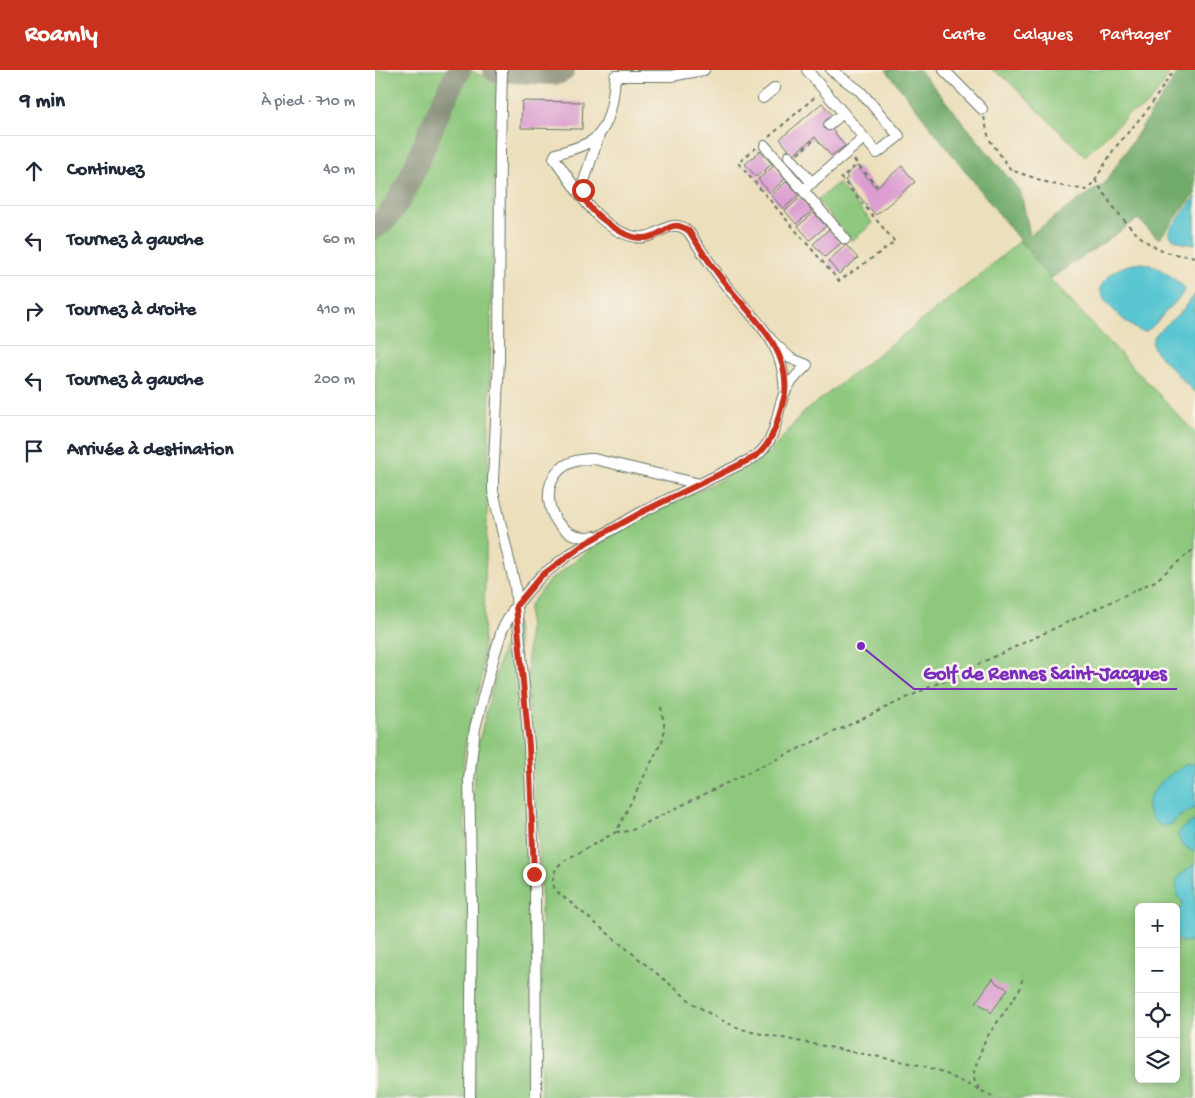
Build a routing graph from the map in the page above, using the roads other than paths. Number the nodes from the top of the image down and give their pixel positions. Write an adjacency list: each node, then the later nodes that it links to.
1 (704, 70): 11 (lane)
2 (807, 70): 9 (lane)
3 (831, 70): 12 (lane)
4 (944, 70): 8 (lane)
5 (502, 71): 23 (lane)
6 (775, 88): 7 (lane)
7 (763, 98)
8 (982, 109)
9 (843, 112): 10 (lane); 12 (lane)
10 (829, 125)
11 (599, 135): 17 (lane); 17 (lane)
12 (864, 138): 15 (lane)
13 (765, 146): 16 (lane)
14 (791, 157): 15 (lane)
15 (812, 183): 16 (lane)
16 (803, 190): 18 (lane)
17 (584, 200): 19 (lane)
18 (845, 239)
19 (773, 341): 20 (lane); 20 (lane)
20 (785, 392): 21 (lane)
21 (700, 484): 22 (lane); 22 (lane)
22 (602, 534): 23 (lane)
23 (516, 606): 24 (lane); 25 (lane)
24 (469, 1098)
25 (536, 1098)

